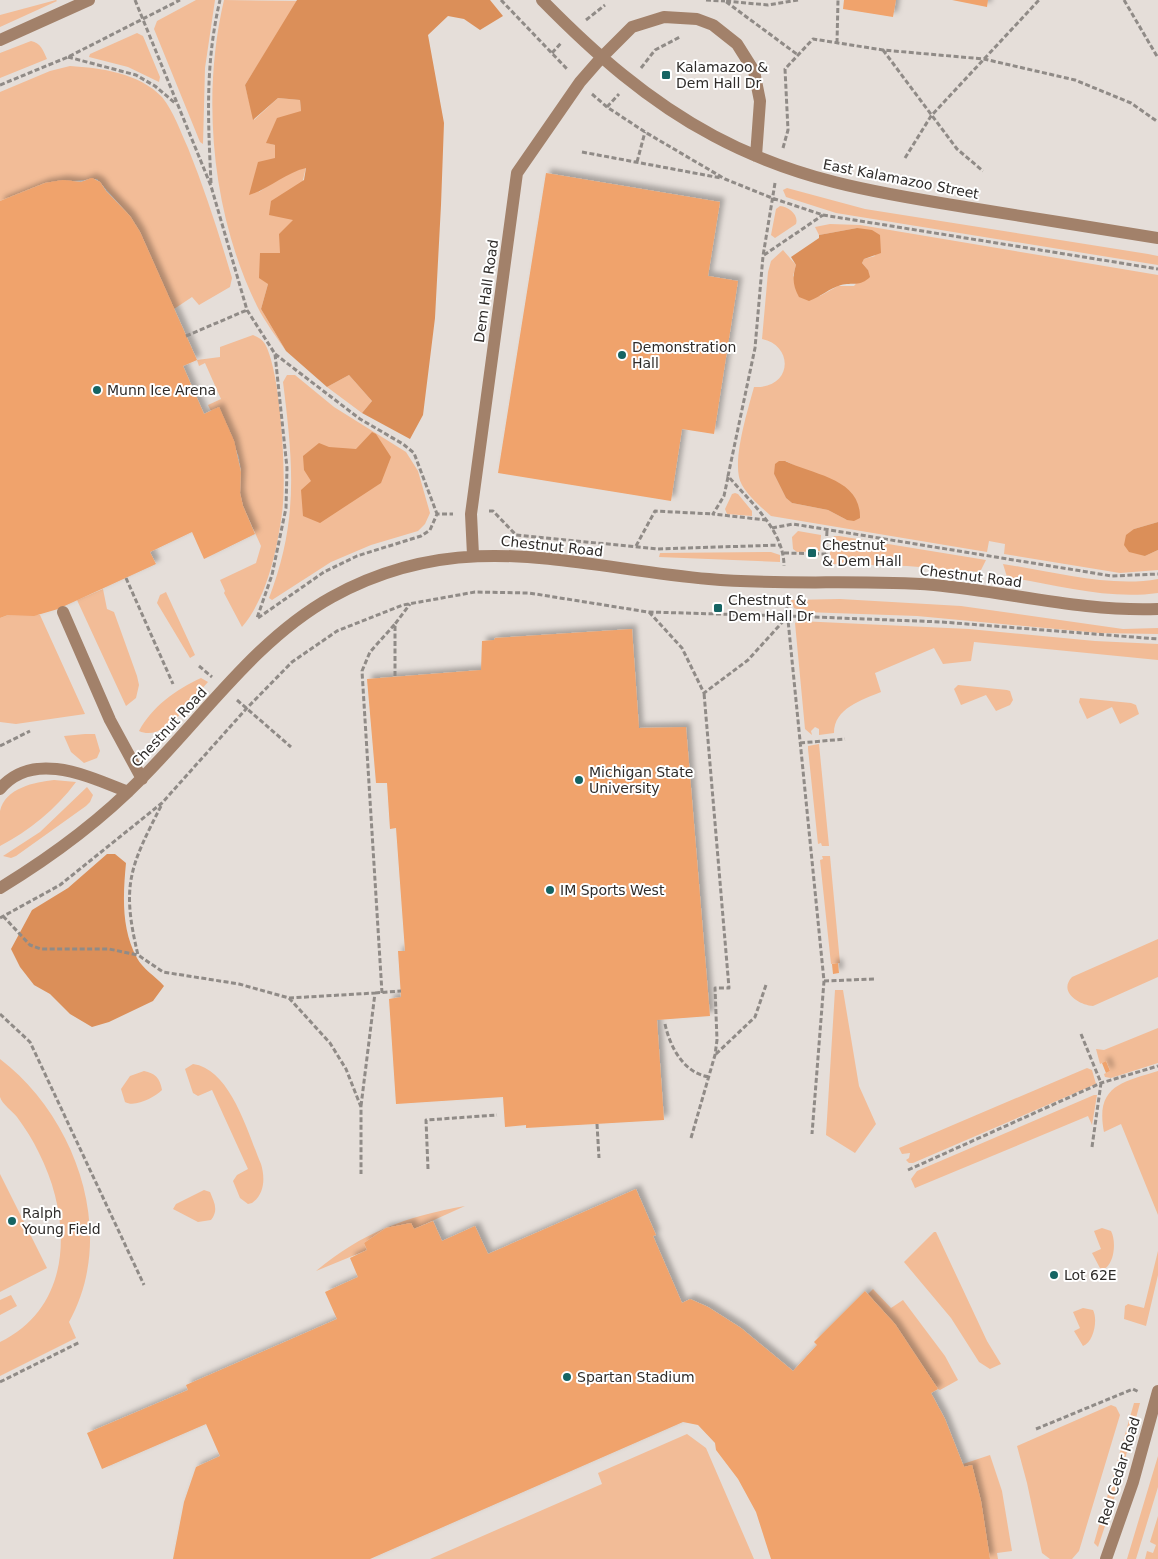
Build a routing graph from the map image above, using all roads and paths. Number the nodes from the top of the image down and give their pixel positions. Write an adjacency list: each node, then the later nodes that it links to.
1 (89, 0): 15 (street)
2 (135, 0): 13 (path)
3 (180, 0): 13 (path)
4 (220, 0): 37 (path)
5 (542, 0): 20 (street, East Kalamazoo Street)
6 (706, 0): 7 (path)
7 (724, 0): 12 (path); 14 (path); 18 (path)
8 (798, 0): 12 (path)
9 (838, 0): 16 (path)
10 (1039, 0): 22 (path)
11 (1124, 0): 21 (path)
12 (742, 1)
13 (144, 18): 19 (path); 25 (path)
14 (705, 22): 20 (street, Dem Hall Road); 23 (path); 31 (street, Dem Hall Road)
15 (0, 40)
16 (837, 43): 17 (path); 18 (path)
17 (883, 50): 22 (path); 27 (path)
18 (798, 55): 34 (path)
19 (68, 57): 24 (path); 25 (path)
20 (601, 58): 23 (street, East Kalamazoo Street); 52 (street, Dem Hall Road)
21 (1158, 58)
22 (984, 60): 27 (path); 28 (path)
23 (630, 82): 26 (path); 31 (street, East Kalamazoo Street)
24 (0, 84)
25 (177, 105): 37 (path)
26 (607, 108)
27 (931, 116): 32 (path); 35 (path)
28 (1158, 122)
29 (645, 132): 33 (path)
30 (582, 152): 33 (path)
31 (756, 156): 34 (street, East Kalamazoo Street)
32 (905, 158)
33 (637, 162): 36 (path)
34 (778, 165): 39 (street, East Kalamazoo Street); 40 (path)
35 (983, 171)
36 (725, 179)
37 (211, 186): 41 (path)
38 (823, 215): 40 (path)
39 (1158, 238)
40 (763, 256): 44 (path)
41 (246, 310): 42 (path); 43 (path)
42 (186, 336)
43 (275, 354): 45 (path); 61 (path)
44 (728, 476): 46 (path); 47 (path)
45 (437, 514)
46 (713, 514): 47 (path); 50 (path)
47 (766, 520): 48 (path)
48 (772, 528): 49 (path); 51 (path)
49 (827, 530): 51 (path); 53 (path)
50 (636, 546)
51 (784, 553): 55 (path)
52 (473, 555): 55 (street, Chestnut Road); 67 (street, Chestnut Road)
53 (1158, 574)
54 (126, 578): 66 (path)
55 (785, 581): 57 (street, Chestnut Road); 60 (path)
56 (410, 604): 59 (path); 62 (path); 69 (path)
57 (1158, 609)
58 (63, 612): 75 (street)
59 (648, 612): 60 (path); 68 (path)
60 (788, 616): 63 (path); 68 (path); 72 (path)
61 (257, 618)
62 (395, 624): 65 (path); 87 (path)
63 (1158, 639)
64 (199, 666): 67 (path)
65 (395, 676)
66 (173, 684)
67 (225, 689): 69 (path); 75 (street, Chestnut Road)
68 (704, 692): 92 (path)
69 (246, 709): 74 (path); 78 (path)
70 (30, 731): 73 (path)
71 (845, 739): 72 (path)
72 (800, 743): 83 (path)
73 (0, 746)
74 (291, 747)
75 (142, 779): 77 (street, Chestnut Road)
76 (0, 789): 77 (street)
77 (128, 792): 79 (street, Chestnut Road)
78 (162, 803): 80 (path); 81 (path)
79 (1, 884)
80 (2, 917): 81 (path)
81 (138, 954): 88 (path)
82 (874, 979): 83 (path)
83 (824, 981): 99 (path)
84 (766, 985): 92 (path)
85 (401, 991): 87 (path)
86 (375, 993): 87 (path); 88 (path); 96 (path)
87 (382, 993)
88 (289, 998): 96 (path)
89 (0, 1014): 106 (path)
90 (665, 1024): 94 (path)
91 (1081, 1034): 95 (path)
92 (715, 1055): 94 (path)
93 (1158, 1066): 95 (path)
94 (710, 1077): 100 (path)
95 (1101, 1083): 101 (path); 104 (path)
96 (361, 1107): 105 (path)
97 (497, 1114): 103 (path)
98 (597, 1124): 102 (path)
99 (812, 1134)
100 (691, 1138)
101 (1092, 1147)
102 (599, 1158)
103 (428, 1169)
104 (908, 1170)
105 (361, 1174)
106 (144, 1285)
107 (80, 1342): 108 (path)
108 (0, 1382)
109 (1157, 1395): 110 (path); 111 (street, Red Cedar Road)
110 (1036, 1429)
111 (1106, 1559)

